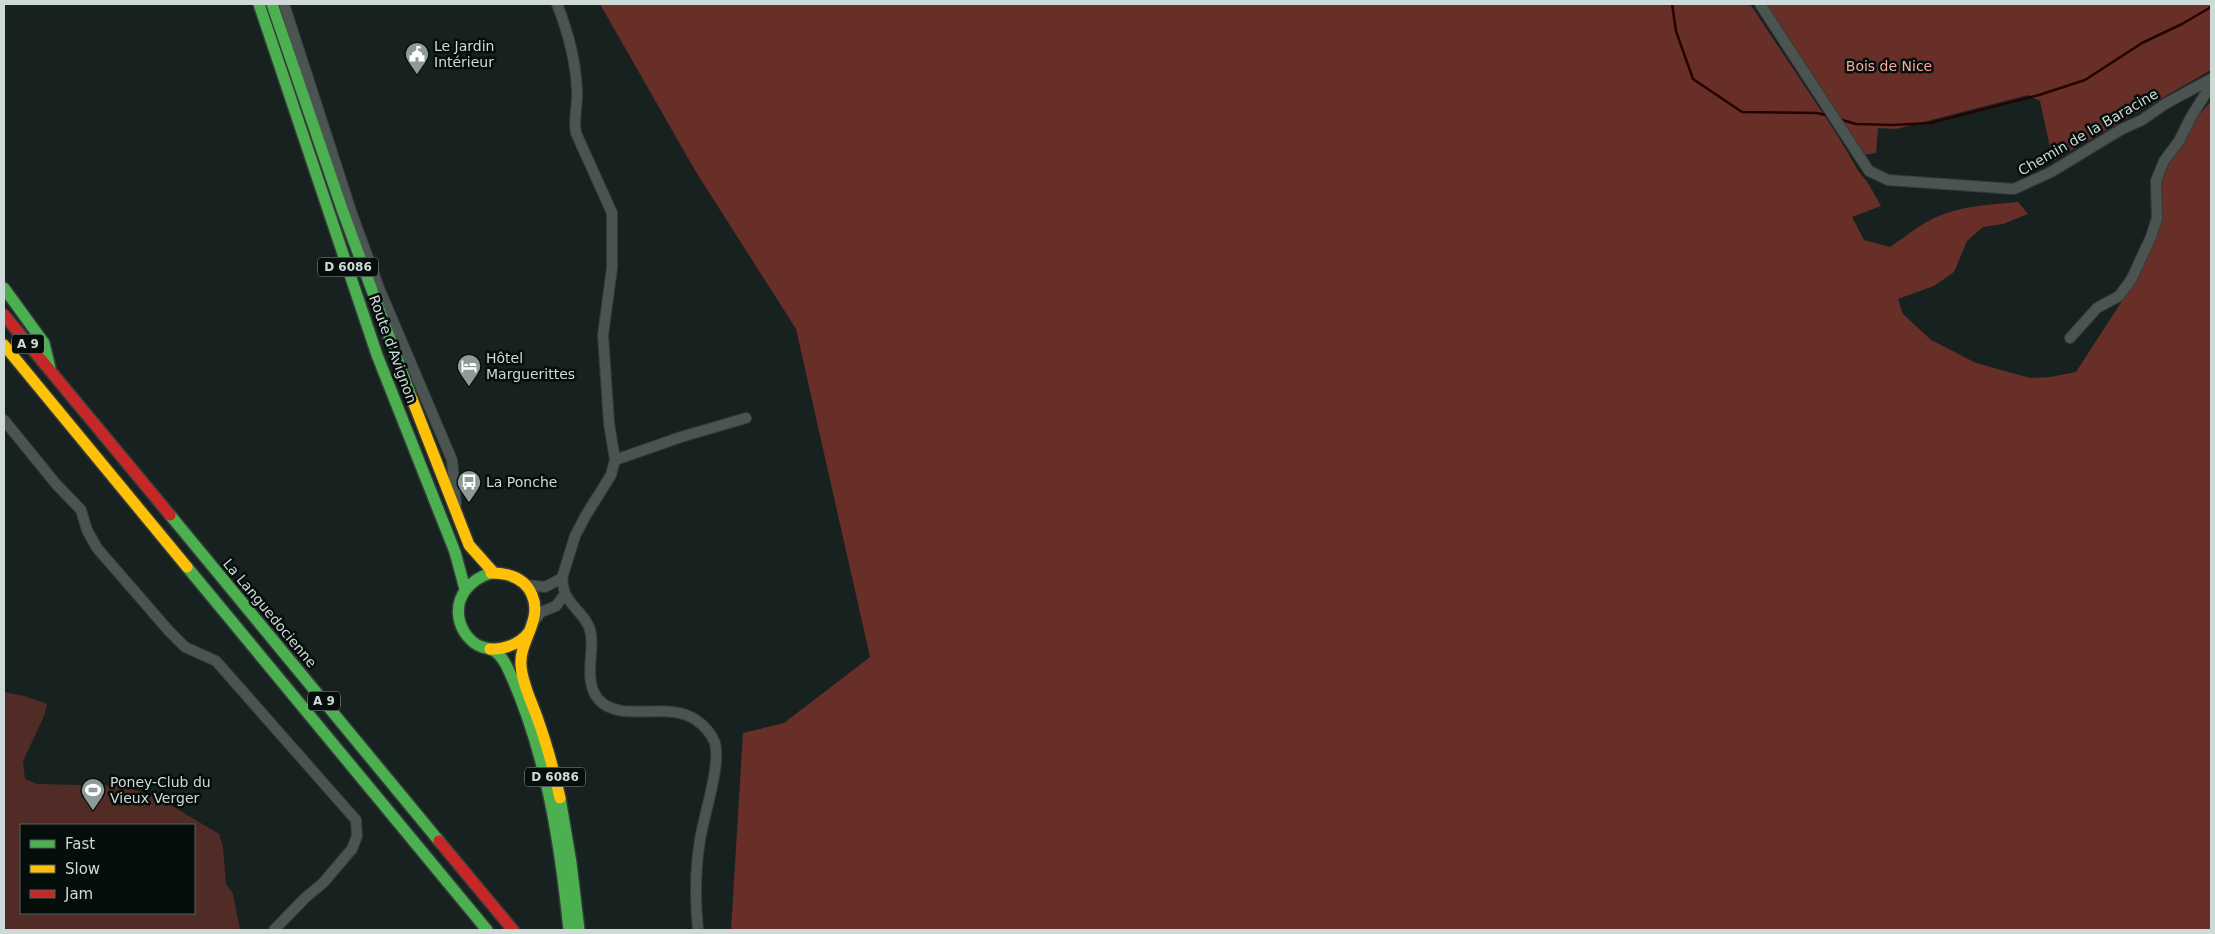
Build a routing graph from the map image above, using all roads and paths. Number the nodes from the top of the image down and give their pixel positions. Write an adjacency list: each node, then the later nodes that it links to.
1 (259, 4): 22 (main road, Route d'Avignon / D 6086)
2 (272, 4): 18 (main road, Route d'Avignon / D 6086)
3 (284, 4): 18 (street)
4 (558, 4): 17 (street)
5 (1760, 4): 6 (street, Chemin de la Baracine)
6 (2211, 79)
7 (2211, 84): 10 (street)
8 (4, 288): 13 (main road)
9 (4, 315): 13 (main road, La Languedocienne / A 9)
10 (2070, 338)
11 (4, 345): 14 (main road, A 9)
12 (4, 362): 14 (main road)
13 (52, 374): 28 (main road, La Languedocienne / A 9)
14 (30, 376): 27 (main road, A 9)
15 (746, 418): 17 (street)
16 (4, 420): 26 (street)
17 (615, 460): 20 (street)
18 (460, 522): 19 (main road, Route d'Avignon / D 6086)
19 (493, 572): 21 (main road); 22 (main road)
20 (562, 578): 21 (street); 23 (street)
21 (526, 586): 24 (main road)
22 (465, 589): 25 (main road)
23 (565, 594): 24 (street); 31 (street)
24 (533, 625): 25 (main road); 30 (main road, D 6086)
25 (490, 649): 29 (main road, D 6086)
26 (274, 930)
27 (487, 930)
28 (513, 930)
29 (569, 930)
30 (579, 930)
31 (698, 930)

